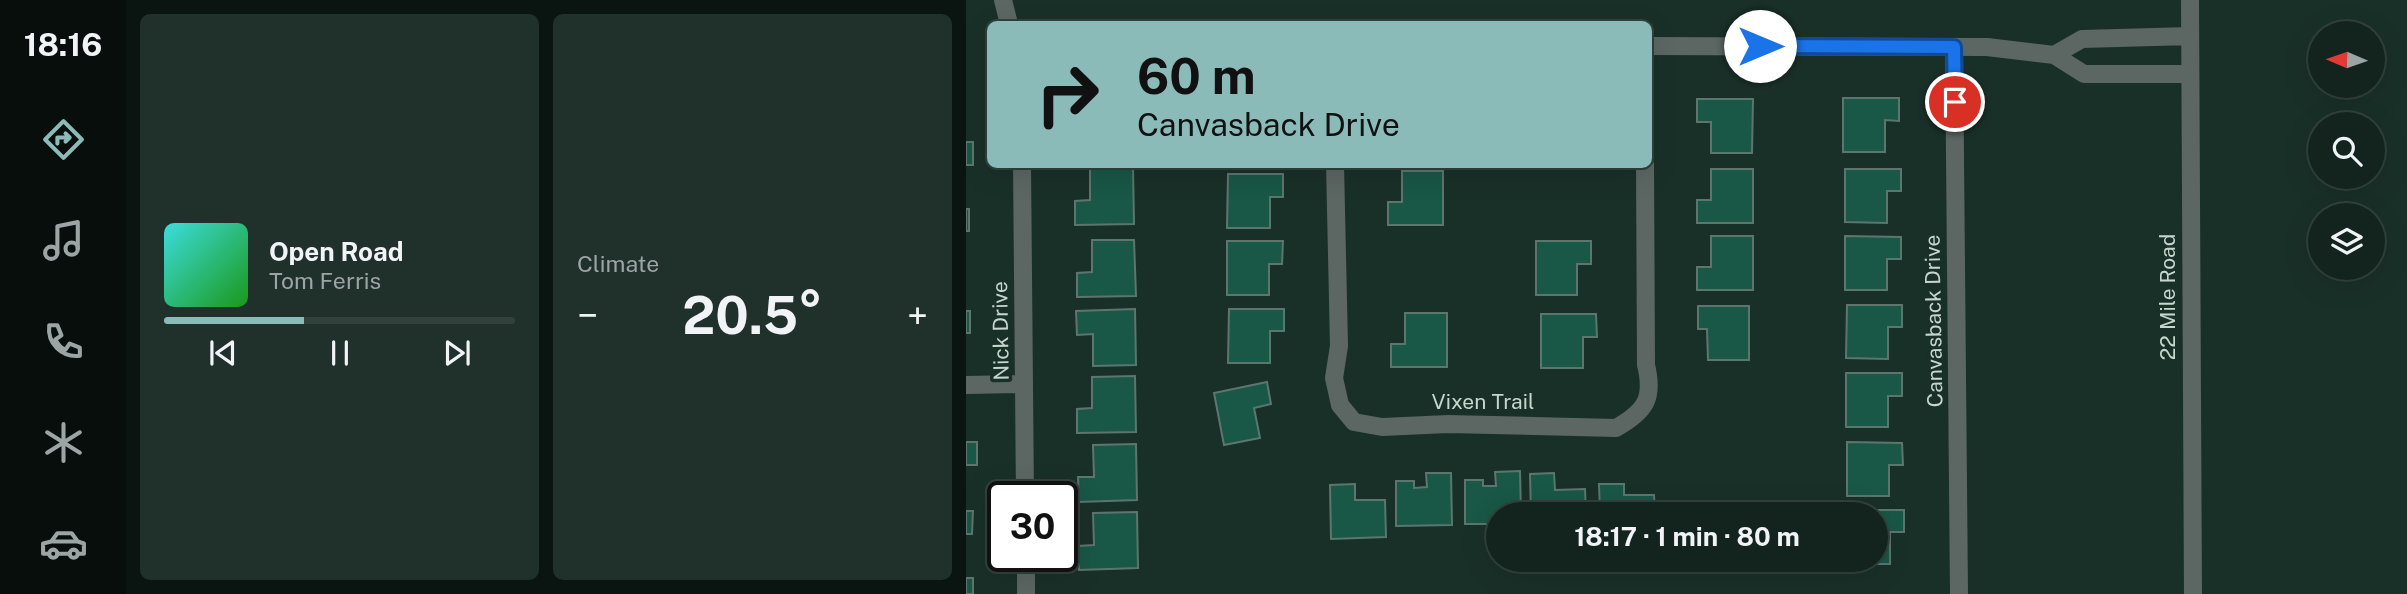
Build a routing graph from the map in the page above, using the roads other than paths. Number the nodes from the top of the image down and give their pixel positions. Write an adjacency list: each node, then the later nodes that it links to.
1 (1003, 0): 3 (street)
2 (2190, 0): 4 (street, 22 Mile Road)
3 (1008, 21)
4 (2190, 36): 7 (street); 8 (street, 22 Mile Road)
5 (1652, 46): 6 (street)
6 (1954, 47): 7 (street); 17 (street, Canvasback Drive)
7 (2054, 55): 8 (street)
8 (2189, 74): 18 (street, 22 Mile Road)
9 (1022, 168): 12 (street, Nick Drive)
10 (1335, 168): 11 (street, Vixen Trail)
11 (1645, 168)
12 (1024, 384): 13 (street); 14 (street, Nick Drive)
13 (966, 385)
14 (1025, 481)
15 (1026, 572): 16 (street)
16 (1026, 594)
17 (1959, 594)
18 (2193, 594)

